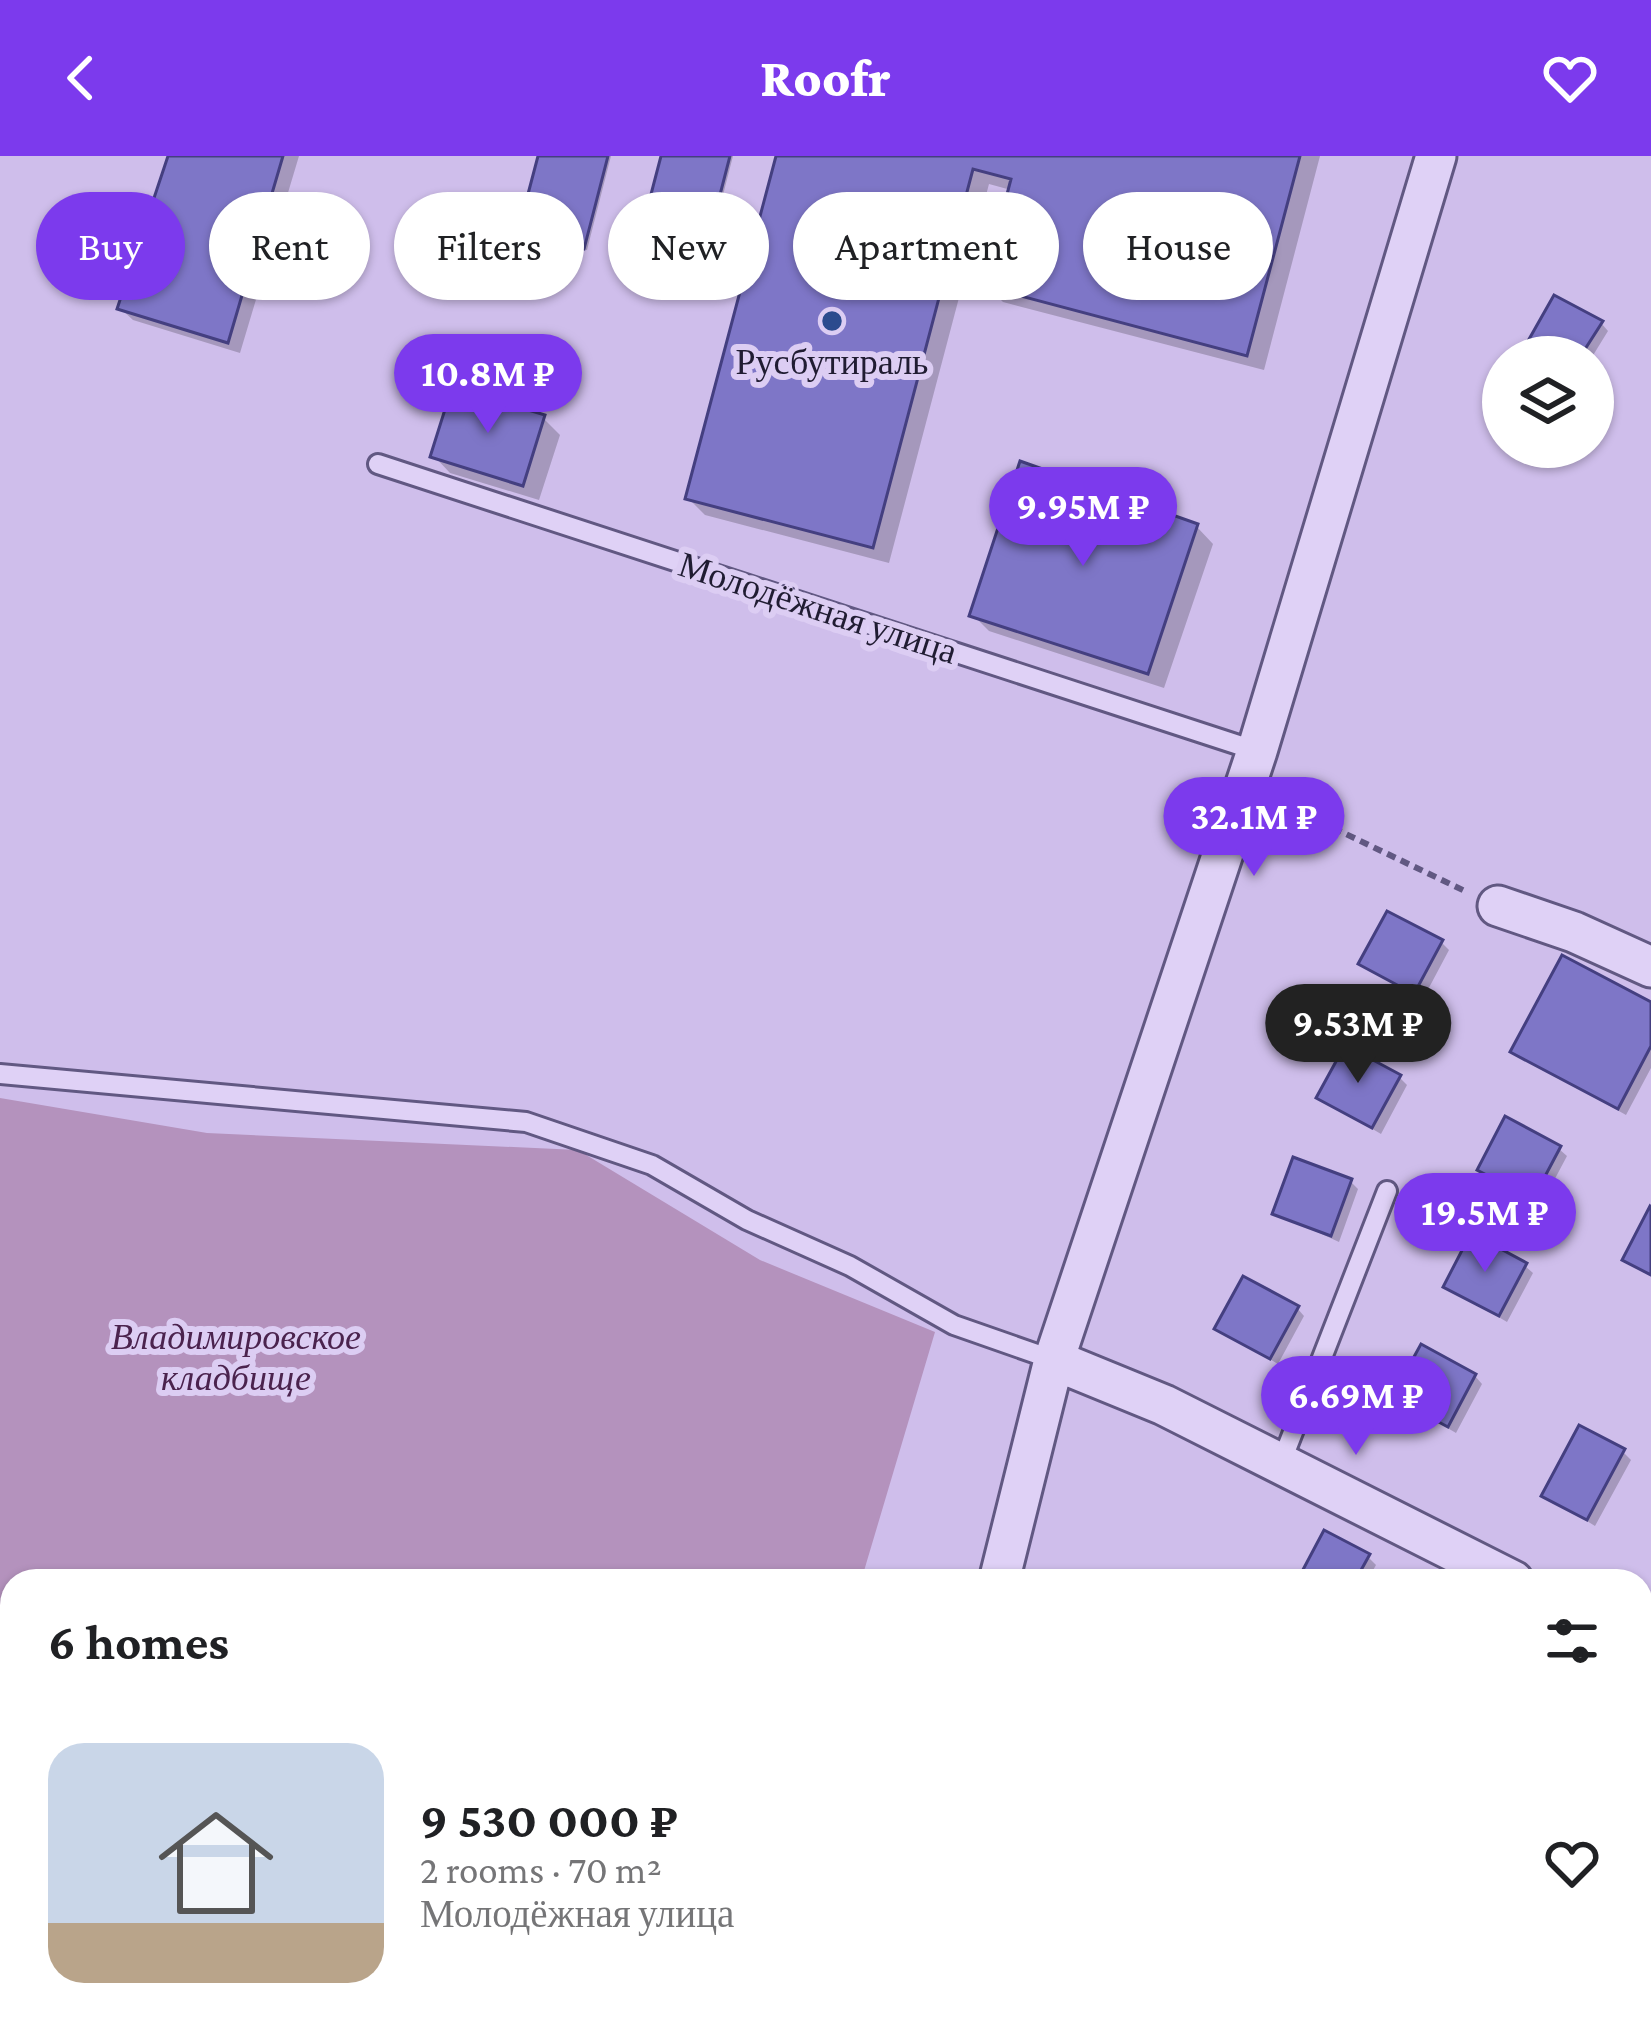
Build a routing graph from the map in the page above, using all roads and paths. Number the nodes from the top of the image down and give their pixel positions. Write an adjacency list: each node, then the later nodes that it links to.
1 (1436, 156): 3 (street)
2 (378, 464): 3 (lane, Молодёжная улица)
3 (1251, 769): 4 (path); 8 (street)
4 (1498, 906): 5 (street)
5 (1651, 967)
6 (0, 1074): 8 (lane)
7 (1387, 1191): 9 (lane)
8 (1054, 1360): 9 (street); 10 (street)
9 (1281, 1462): 11 (street)
10 (1002, 1569)
11 (1491, 1569)

